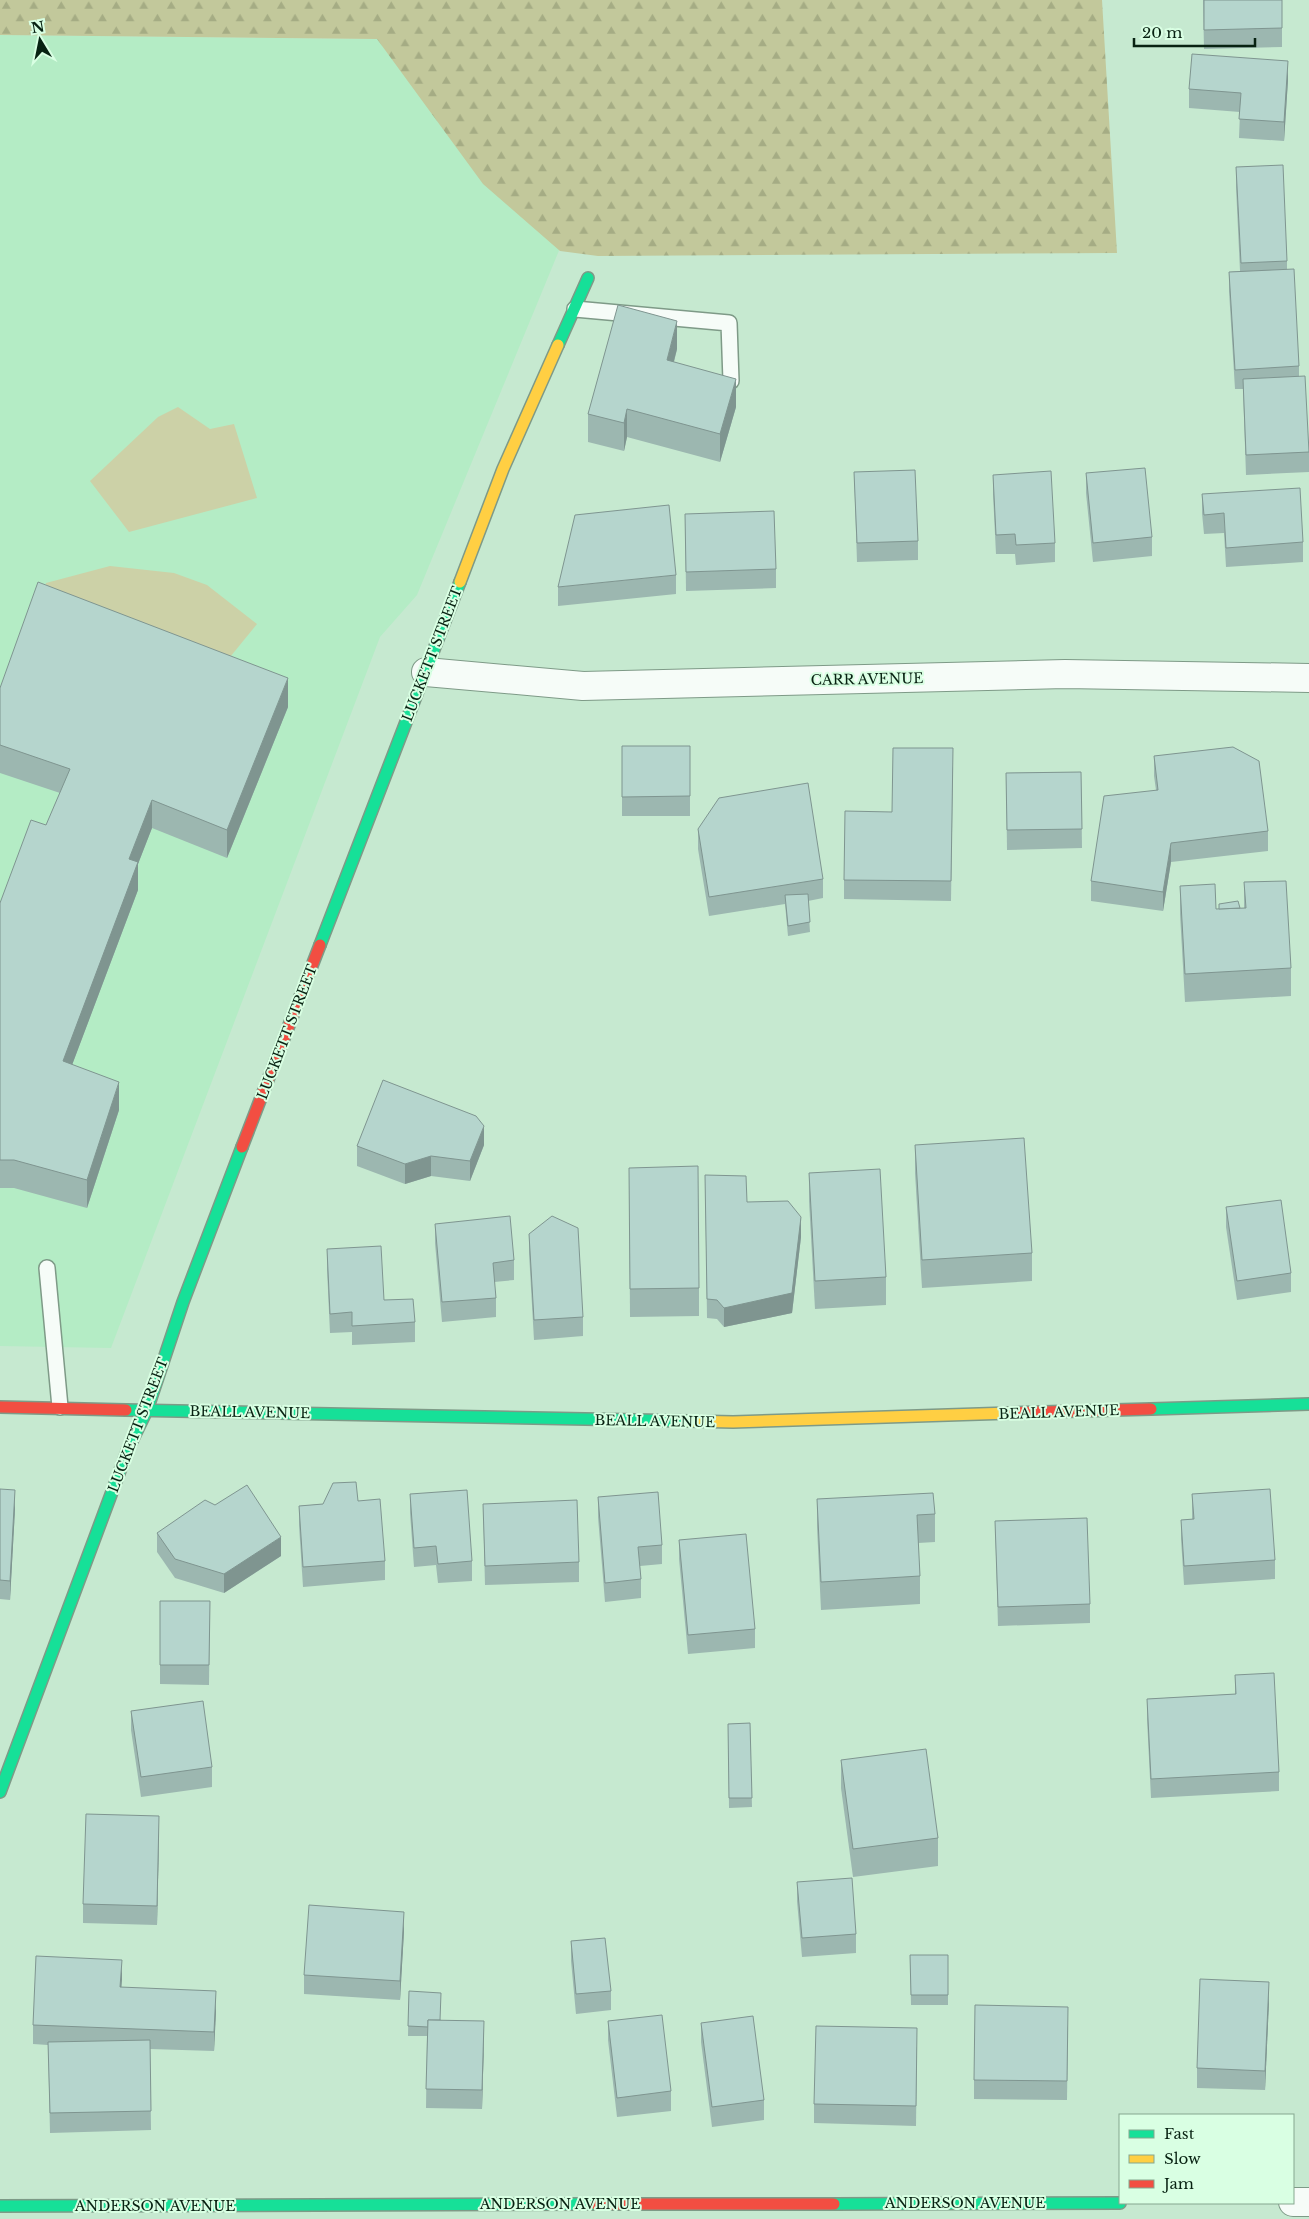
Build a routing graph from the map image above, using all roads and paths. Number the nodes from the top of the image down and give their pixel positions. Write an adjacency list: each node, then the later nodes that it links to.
1 (588, 278): 2 (street, LUCKETT STREET)
2 (575, 309): 3 (lane); 4 (street, LUCKETT STREET)
3 (731, 381)
4 (426, 672): 5 (street, CARR AVENUE); 10 (street, LUCKETT STREET)
5 (1309, 678)
6 (47, 1268): 9 (lane)
7 (1309, 1404): 10 (street, BEALL AVENUE)
8 (0, 1407): 9 (street, BEALL AVENUE)
9 (60, 1407): 10 (street, BEALL AVENUE)
10 (147, 1410): 11 (street, LUCKETT STREET)
11 (0, 1792)
12 (1294, 2202): 13 (street)
13 (1309, 2202)
14 (1119, 2203): 15 (street, ANDERSON AVENUE)
15 (0, 2206)

